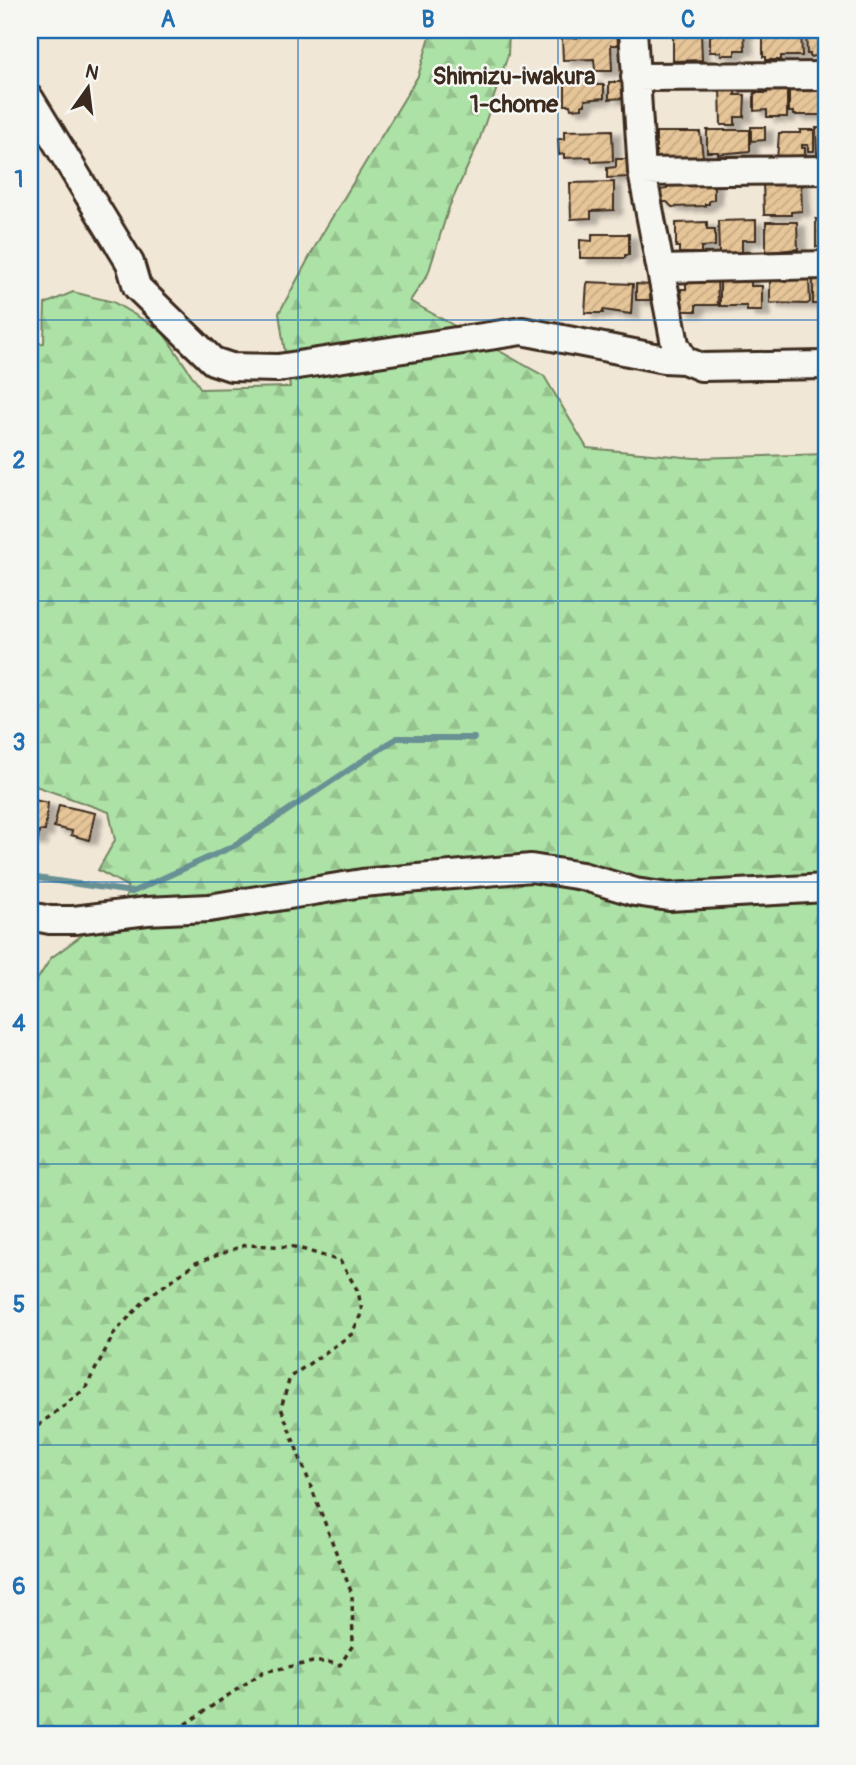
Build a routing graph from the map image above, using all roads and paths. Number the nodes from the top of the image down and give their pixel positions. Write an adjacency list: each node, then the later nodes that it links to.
1 (633, 30): 3 (street)
2 (826, 76): 3 (street)
3 (635, 77): 6 (street)
4 (30, 99): 9 (street)
5 (826, 170): 6 (street)
6 (642, 172): 8 (street)
7 (826, 265): 8 (street)
8 (661, 269): 9 (street)
9 (684, 360): 10 (street)
10 (826, 365)
11 (826, 888): 12 (street)
12 (30, 916)
13 (30, 1432): 14 (path)
14 (169, 1735)

